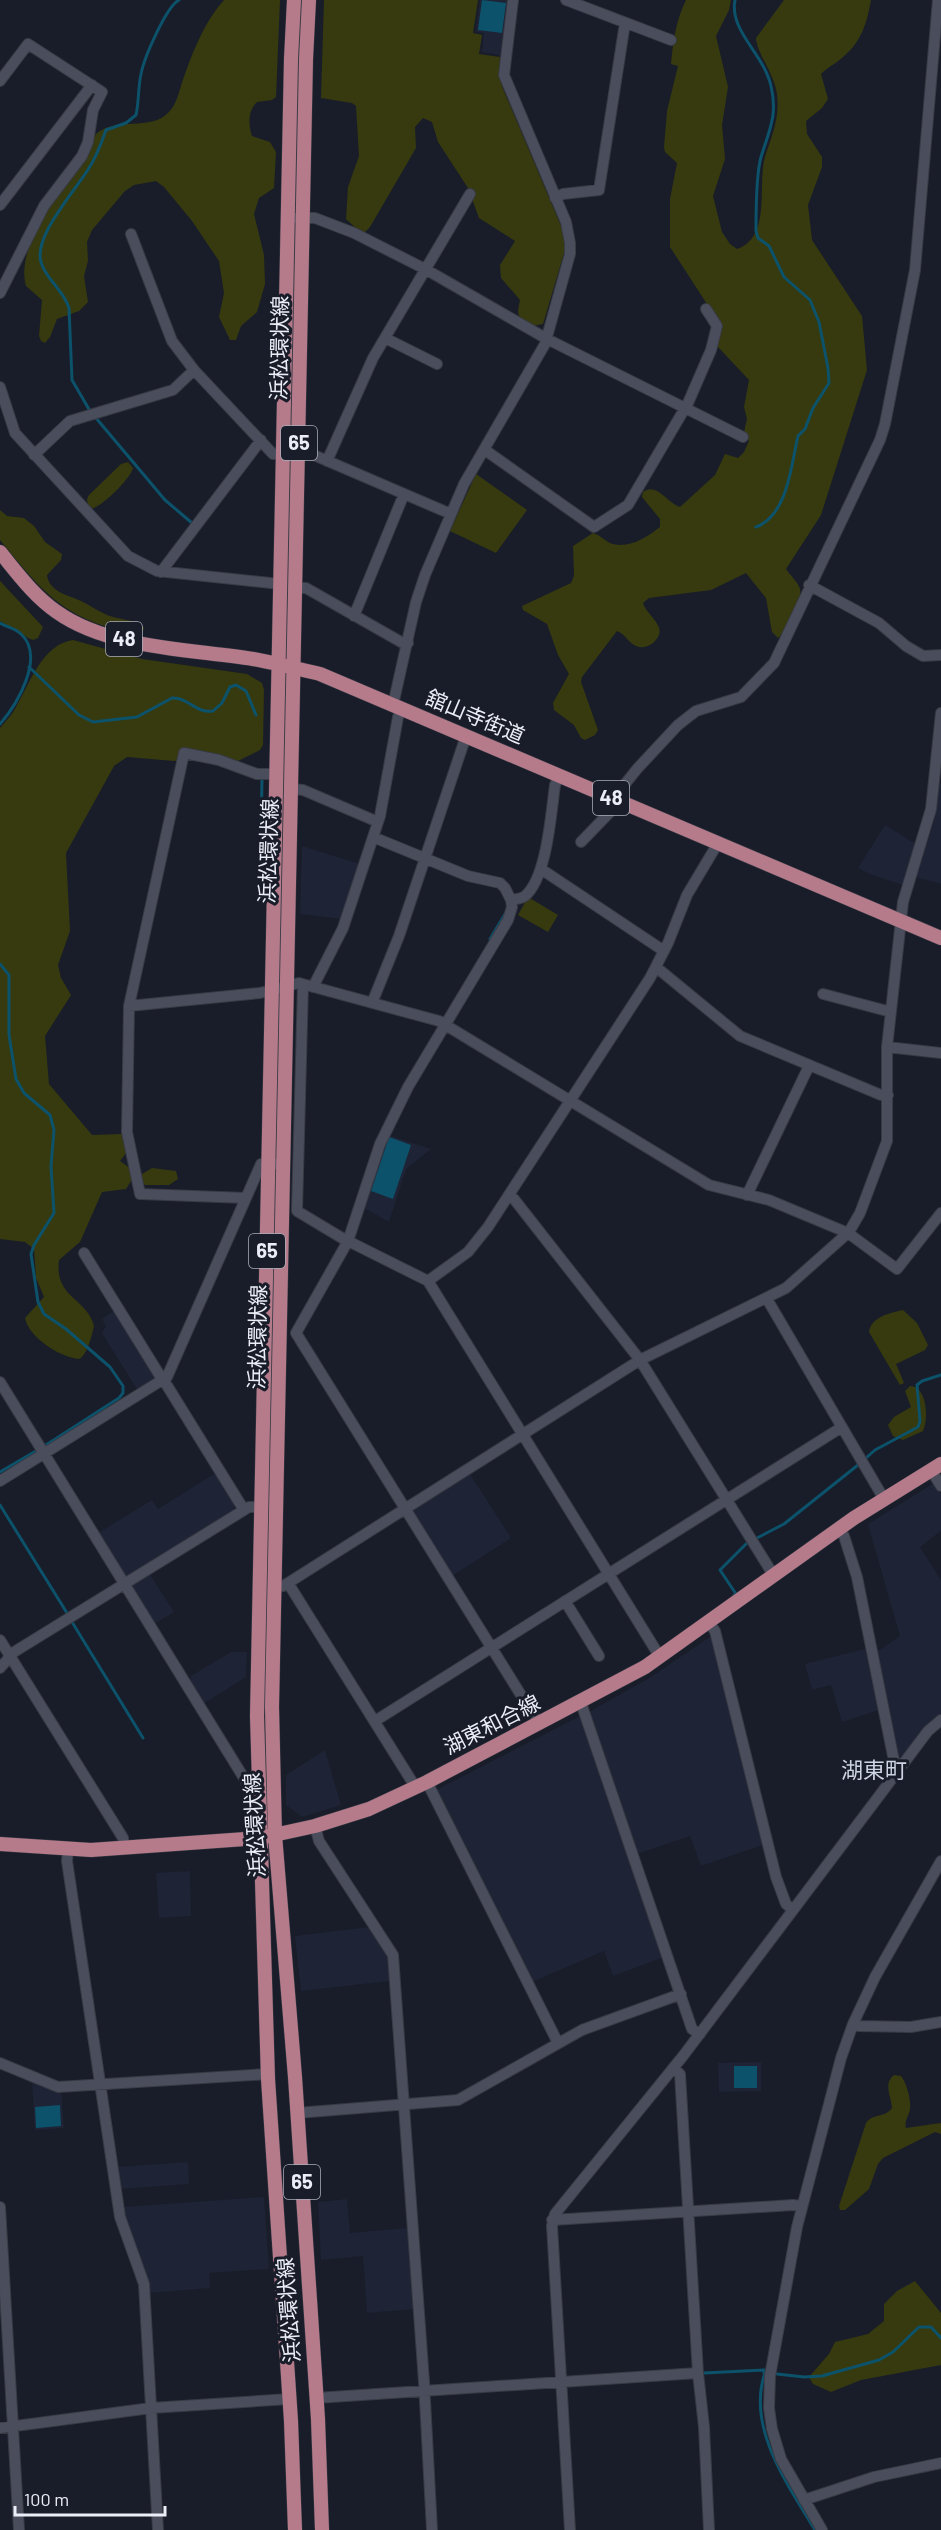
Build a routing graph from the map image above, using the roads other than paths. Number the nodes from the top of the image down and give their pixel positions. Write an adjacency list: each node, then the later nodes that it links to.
1 (294, 0): 14 (main road, 浜松環状線 / 65)
2 (309, 0): 15 (main road, 浜松環状線 / 65)
3 (513, 0): 12 (street)
4 (566, 0): 6 (street)
5 (938, 0): 10 (street)
6 (625, 22): 7 (street); 12 (street)
7 (671, 40)
8 (0, 81): 9 (street)
9 (92, 85): 13 (street); 18 (street)
10 (935, 92): 38 (street)
11 (470, 194): 17 (street)
12 (555, 198): 21 (street)
13 (0, 205)
14 (289, 218): 15 (street); 29 (main road, 浜松環状線 / 65)
15 (303, 218): 17 (street); 30 (main road, 浜松環状線 / 65)
16 (131, 234): 23 (street)
17 (425, 269): 20 (street); 21 (street)
18 (0, 293)
19 (706, 309): 25 (street)
20 (385, 338): 22 (street); 32 (street)
21 (547, 339): 25 (street); 28 (street)
22 (437, 364)
23 (194, 370): 27 (street); 31 (street)
24 (0, 387): 31 (street)
25 (685, 408): 26 (street); 28 (street)
26 (743, 437)
27 (261, 440): 29 (street); 36 (street)
28 (485, 450): 34 (street)
29 (283, 453): 30 (street); 37 (main road, 浜松環状線 / 65)
30 (299, 453): 32 (street); 39 (main road, 浜松環状線 / 65)
31 (34, 455): 36 (street)
32 (327, 461): 33 (street)
33 (404, 494): 34 (street); 40 (street)
34 (451, 514): 41 (street)
35 (0, 552): 43 (main road, 舘山寺街道 / 48)
36 (161, 572): 37 (street)
37 (280, 584): 43 (main road, 浜松環状線 / 65)
38 (809, 585): 42 (street); 51 (street)
39 (296, 588): 40 (street); 44 (main road, 浜松環状線 / 65)
40 (354, 616): 41 (street)
41 (408, 643): 45 (street)
42 (941, 655)
43 (279, 665): 44 (main road, 舘山寺街道 / 48); 48 (main road, 浜松環状線 / 65)
44 (295, 668): 45 (main road, 舘山寺街道 / 48); 50 (main road, 浜松環状線 / 65)
45 (397, 707): 47 (main road, 舘山寺街道 / 48); 52 (street)
46 (941, 713): 61 (street)
47 (466, 736): 49 (main road, 舘山寺街道 / 48); 58 (street)
48 (277, 774): 56 (main road, 浜松環状線 / 65); 70 (street)
49 (560, 776): 51 (main road, 舘山寺街道 / 48); 59 (street)
50 (292, 789): 52 (street); 57 (main road, 浜松環状線 / 65)
51 (616, 800): 54 (street); 55 (main road, 舘山寺街道 / 48)
52 (378, 822): 53 (street)
53 (373, 837): 58 (street); 65 (street)
54 (581, 842)
55 (718, 843): 61 (main road, 舘山寺街道 / 48); 63 (street)
56 (275, 851): 57 (main road); 67 (main road, 浜松環状線 / 65)
57 (290, 851): 66 (main road, 浜松環状線 / 65)
58 (426, 859): 60 (street); 69 (street)
59 (541, 869): 60 (street); 63 (street)
60 (512, 900): 72 (street)
61 (901, 921): 62 (main road, 舘山寺街道 / 48); 71 (street)
62 (941, 938)
63 (664, 951): 64 (street)
64 (656, 967): 75 (street); 77 (street)
65 (308, 985): 66 (street); 69 (street); 80 (street)
66 (287, 986): 67 (street); 79 (main road, 浜松環状線 / 65)
67 (272, 990): 70 (street); 78 (main road, 浜松環状線 / 65)
68 (823, 994): 71 (street)
69 (372, 1003): 72 (street)
70 (129, 1006): 83 (street)
71 (891, 1012): 73 (street)
72 (446, 1025): 77 (street); 86 (street)
73 (887, 1047): 74 (street); 76 (street)
74 (941, 1053)
75 (809, 1066): 76 (street); 81 (street)
76 (888, 1095): 85 (street)
77 (570, 1101): 81 (street); 82 (street)
78 (268, 1164): 79 (street); 83 (street); 101 (main road, 浜松環状線 / 65)
79 (283, 1164): 80 (street); 108 (main road, 浜松環状線 / 65)
80 (297, 1165): 86 (street)
81 (747, 1195): 85 (street)
82 (508, 1196): 88 (street); 90 (street)
83 (246, 1198): 91 (street)
84 (941, 1213): 85 (street)
85 (848, 1233): 89 (street)
86 (348, 1241): 88 (street); 102 (street)
87 (84, 1253): 91 (street)
88 (428, 1281): 94 (street)
89 (767, 1299): 90 (street); 93 (street)
90 (640, 1360): 94 (street); 100 (street)
91 (163, 1379): 95 (street); 103 (street)
92 (0, 1382): 95 (street)
93 (842, 1426): 99 (street); 100 (street)
94 (523, 1435): 102 (street); 105 (street)
95 (45, 1454): 97 (street); 107 (street)
96 (936, 1467): 98 (street); 99 (main road, 湖東和合線)
97 (0, 1481)
98 (941, 1486)
99 (884, 1498): 104 (main road, 湖東和合線)
100 (726, 1500): 105 (street); 106 (street)
101 (262, 1507): 103 (street); 122 (main road, 浜松環状線 / 65)
102 (405, 1509): 108 (street); 112 (street)
103 (244, 1510): 107 (street)
104 (839, 1529): 106 (main road, 湖東和合線); 121 (street)
105 (609, 1574): 109 (street); 115 (street)
106 (774, 1576): 110 (main road, 湖東和合線)
107 (124, 1583): 113 (street); 122 (street)
108 (281, 1585): 119 (street); 125 (main road, 浜松環状線 / 65)
109 (565, 1601): 112 (street); 114 (street)
110 (709, 1623): 115 (main road, 湖東和合線); 131 (street)
111 (0, 1640): 113 (street)
112 (493, 1649): 119 (street); 120 (street)
113 (10, 1656): 116 (street); 128 (street)
114 (599, 1656)
115 (660, 1657): 117 (main road, 湖東和合線)
116 (0, 1668)
117 (580, 1703): 120 (main road, 湖東和合線); 132 (street)
118 (941, 1720): 121 (street)
119 (375, 1721): 123 (street)
120 (539, 1724): 123 (main road, 湖東和合線)
121 (901, 1767): 131 (street)
122 (259, 1782): 126 (main road, 浜松環状線 / 65)
123 (421, 1785): 124 (main road, 湖東和合線); 136 (street)
124 (315, 1826): 125 (main road, 湖東和合線); 141 (street)
125 (275, 1835): 126 (main road, 湖東和合線); 142 (main road, 浜松環状線 / 65)
126 (260, 1838): 128 (main road, 湖東和合線); 139 (main road, 浜松環状線 / 65)
127 (0, 1844): 129 (main road, 湖東和合線)
128 (124, 1848): 129 (main road, 湖東和合線)
129 (68, 1850): 140 (street)
130 (941, 1861): 134 (street)
131 (793, 1910): 135 (street)
132 (681, 1994): 135 (street); 136 (street)
133 (941, 2022): 134 (street)
134 (853, 2024): 143 (street)
135 (700, 2034): 138 (street)
136 (558, 2043): 141 (street)
137 (0, 2063): 140 (street)
138 (673, 2068): 145 (street); 146 (street)
139 (268, 2073): 140 (street); 151 (main road, 浜松環状線 / 65)
140 (101, 2084): 152 (street)
141 (404, 2104): 142 (street); 149 (street)
142 (297, 2113): 150 (main road, 浜松環状線 / 65)
143 (801, 2206): 145 (street); 156 (street)
144 (0, 2210): 153 (street)
145 (688, 2211): 146 (street); 147 (street)
146 (552, 2220): 148 (street)
147 (698, 2373): 148 (street); 163 (street)
148 (561, 2382): 149 (street); 162 (street)
149 (424, 2391): 150 (street); 161 (street)
150 (316, 2397): 160 (main road, 浜松環状線 / 65)
151 (289, 2399): 152 (street); 159 (main road, 浜松環状線 / 65)
152 (151, 2408): 153 (street); 158 (street)
153 (12, 2426): 154 (street); 157 (street)
154 (0, 2428)
155 (941, 2463): 156 (street)
156 (804, 2500): 164 (street)
157 (18, 2530)
158 (158, 2530)
159 (295, 2530)
160 (322, 2530)
161 (432, 2530)
162 (570, 2530)
163 (709, 2530)
164 (822, 2530)

